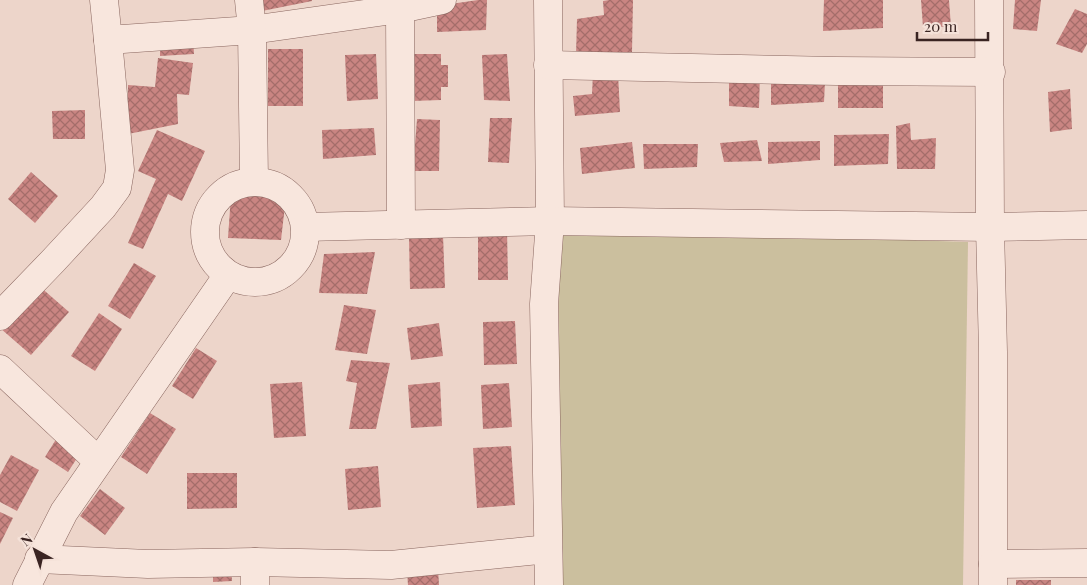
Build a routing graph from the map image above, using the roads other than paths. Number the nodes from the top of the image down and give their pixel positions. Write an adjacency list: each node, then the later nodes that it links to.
1 (104, 0): 8 (street)
2 (249, 0): 7 (street)
3 (442, 0): 6 (street)
4 (548, 0): 9 (street)
5 (989, 0): 10 (street)
6 (400, 9): 7 (street); 13 (street)
7 (252, 30): 8 (street); 11 (street)
8 (108, 40): 18 (street)
9 (548, 65): 10 (street); 12 (street)
10 (991, 72): 16 (street)
11 (254, 181): 15 (street); 17 (street)
12 (550, 221): 13 (street); 16 (street); 21 (street)
13 (401, 225): 15 (street)
14 (1087, 225): 16 (street)
15 (305, 227): 17 (street)
16 (990, 227): 25 (street)
17 (228, 274): 20 (street)
18 (0, 316)
19 (0, 369): 20 (street)
20 (98, 461): 22 (street)
21 (548, 549): 26 (street); 28 (street)
22 (39, 559): 24 (street); 27 (street)
23 (1087, 563): 25 (street)
24 (255, 573): 26 (street)
25 (993, 574)
26 (392, 575)
27 (27, 585)
28 (549, 585)

